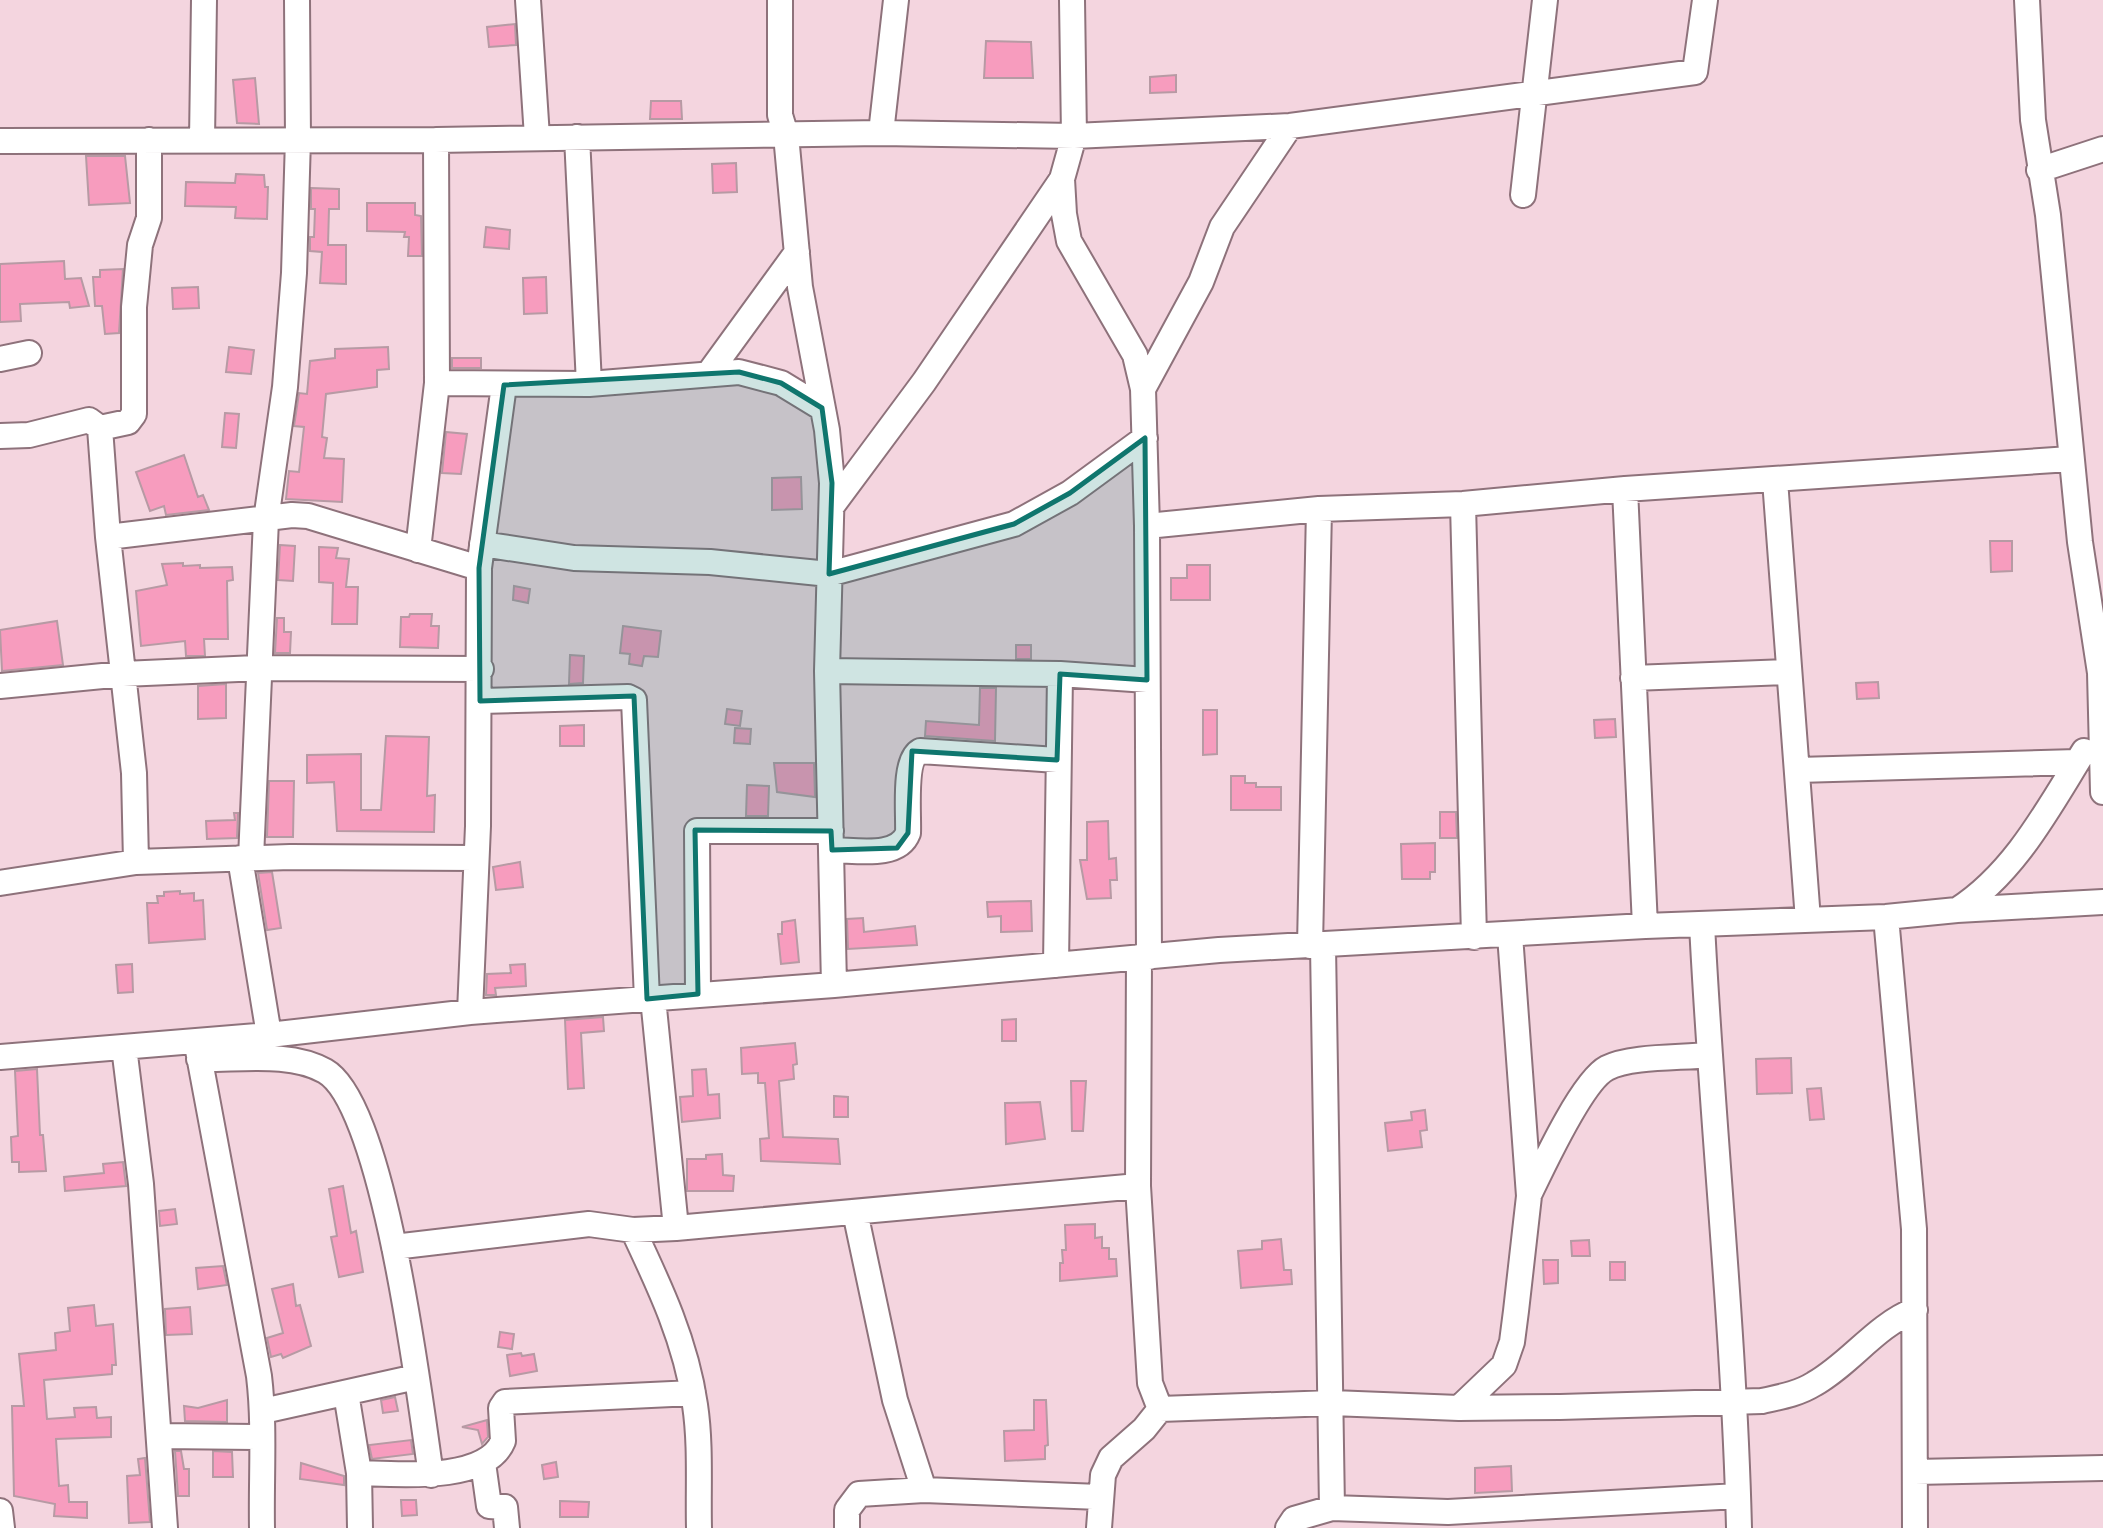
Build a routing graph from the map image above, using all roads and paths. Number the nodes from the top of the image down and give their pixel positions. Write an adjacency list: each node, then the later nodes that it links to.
1 (204, 0): 19 (street)
2 (297, 0): 17 (street)
3 (528, 0): 15 (street)
4 (779, 0): 13 (street)
5 (896, 0): 12 (street)
6 (1072, 0): 14 (street)
7 (1545, 0): 10 (street)
8 (1705, 0): 10 (street)
9 (2027, 0): 23 (street)
10 (1535, 94): 11 (street); 25 (street)
11 (1290, 126): 14 (street); 33 (street)
12 (881, 132): 13 (street); 14 (street)
13 (786, 135): 16 (street); 26 (street)
14 (1074, 136): 24 (street)
15 (537, 137): 16 (street); 20 (street)
16 (577, 137): 31 (street)
17 (298, 139): 19 (street); 20 (street); 44 (street)
18 (149, 140): 19 (street); 21 (street); 35 (street)
19 (202, 140)
20 (436, 140): 30 (street)
21 (0, 141)
22 (2103, 149): 23 (street)
23 (2039, 170): 38 (street)
24 (1062, 179): 33 (street); 42 (street)
25 (1523, 195)
26 (797, 251): 29 (street); 34 (street)
27 (29, 353): 28 (street)
28 (0, 359)
29 (709, 373): 31 (street); 34 (street)
30 (437, 383): 32 (street); 49 (street)
31 (589, 384): 32 (street)
32 (504, 385): 48 (street)
33 (1143, 389): 37 (street)
34 (822, 408): 42 (street)
35 (100, 428): 36 (street); 46 (street)
36 (0, 436)
37 (1145, 438): 45 (street); 51 (street)
38 (2070, 459): 39 (street); 47 (street)
39 (1775, 480): 40 (street); 55 (street)
40 (1625, 489): 41 (street); 58 (street)
41 (1463, 504): 43 (street); 79 (street)
42 (832, 506): 51 (street)
43 (1319, 509): 45 (street); 80 (street)
44 (266, 520): 46 (street); 49 (street); 52 (street)
45 (1147, 526): 59 (street)
46 (108, 537): 56 (street)
47 (2091, 540): 62 (street)
48 (482, 544): 50 (street); 51 (street)
49 (418, 550): 50 (street)
50 (479, 568): 53 (street)
51 (829, 574): 54 (street)
52 (258, 668): 53 (street); 56 (street); 68 (street)
53 (481, 669): 61 (street)
54 (827, 671): 57 (street); 67 (street)
55 (1789, 672): 58 (street); 65 (street)
56 (124, 674): 60 (street); 70 (street)
57 (1060, 674): 59 (street); 63 (street)
58 (1633, 678): 77 (street)
59 (1147, 680): 81 (street)
60 (0, 686)
61 (480, 701): 69 (street); 85 (street)
62 (2101, 724): 64 (street); 66 (street)
63 (1057, 760): 67 (street); 82 (street)
64 (2077, 762): 65 (street); 73 (street)
65 (1798, 770): 75 (street)
66 (2103, 792)
67 (832, 841): 83 (street); 84 (street)
68 (245, 858): 69 (street); 70 (street); 87 (street)
69 (476, 858): 86 (street)
70 (136, 862): 71 (street)
71 (0, 883)
72 (2103, 902): 73 (street)
73 (1957, 910): 74 (street)
74 (1886, 917): 75 (street); 98 (street)
75 (1808, 920): 76 (street)
76 (1702, 924): 77 (street); 90 (street)
77 (1645, 926): 78 (street)
78 (1510, 934): 79 (street); 93 (street)
79 (1474, 937): 80 (street)
80 (1317, 946): 81 (street); 102 (street)
81 (1144, 957): 82 (street); 92 (street)
82 (1056, 965): 83 (street)
83 (834, 985): 84 (street)
84 (698, 994): 85 (street)
85 (650, 998): 86 (street); 95 (street)
86 (470, 1012): 87 (street)
87 (269, 1035): 89 (street)
88 (124, 1047): 89 (street); 91 (street); 107 (street)
89 (198, 1050): 97 (street); 106 (street)
90 (1708, 1055): 93 (street); 103 (street)
91 (0, 1057)
92 (1138, 1186): 94 (street); 105 (street)
93 (1528, 1196): 104 (street)
94 (855, 1212): 95 (street); 114 (street)
95 (676, 1228): 96 (street)
96 (633, 1230): 97 (street); 101 (street)
97 (394, 1247): 99 (street)
98 (1915, 1310): 103 (street); 111 (street)
99 (416, 1377): 100 (street); 113 (street)
100 (346, 1393): 106 (street); 112 (street)
101 (693, 1393): 109 (street); 124 (street)
102 (1332, 1403): 104 (street); 105 (street); 117 (street)
103 (1733, 1403): 104 (street); 115 (street)
104 (1459, 1408)
105 (1160, 1409): 116 (street)
106 (263, 1411): 108 (street)
107 (161, 1436): 108 (street); 120 (street)
108 (260, 1437): 121 (street)
109 (483, 1463): 113 (street); 123 (street)
110 (2103, 1468): 111 (street)
111 (1915, 1472): 129 (street)
112 (359, 1473): 113 (street); 122 (street)
113 (431, 1475)
114 (924, 1490): 116 (street); 125 (street)
115 (1738, 1496): 117 (street); 128 (street)
116 (1100, 1497): 126 (street)
117 (1332, 1508): 127 (street)
118 (0, 1511): 119 (street)
119 (2, 1528)
120 (165, 1528)
121 (262, 1528)
122 (360, 1528)
123 (507, 1528)
124 (699, 1528)
125 (847, 1528)
126 (1099, 1528)
127 (1288, 1528)
128 (1739, 1528)
129 (1915, 1528)

